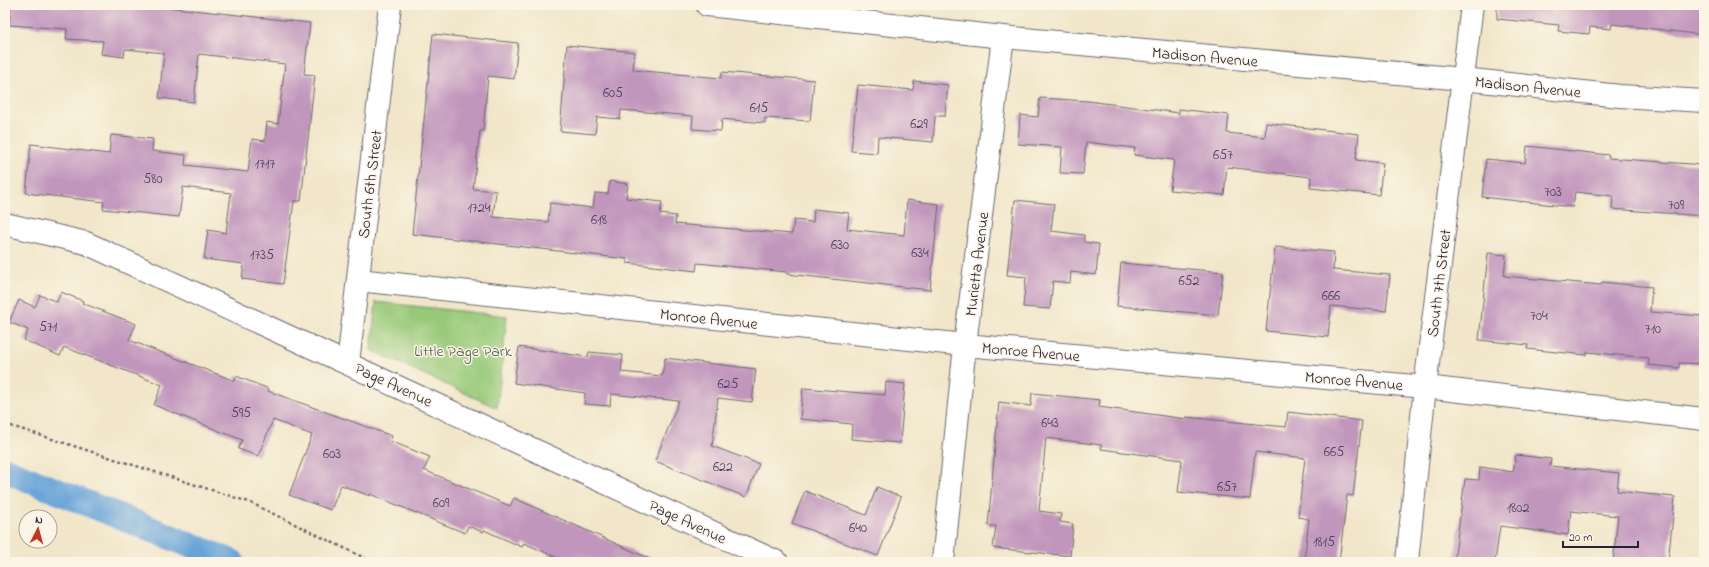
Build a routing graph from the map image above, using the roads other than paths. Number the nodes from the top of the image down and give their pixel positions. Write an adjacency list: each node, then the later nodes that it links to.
1 (390, 5): 8 (street, South 6th Street)
2 (707, 5): 4 (street, Madison Avenue)
3 (1472, 5): 5 (street, South 7th Street)
4 (1004, 37): 5 (street, Madison Avenue); 9 (street, Murietta Avenue)
5 (1463, 79): 6 (street, Madison Avenue); 11 (street, South 7th Street)
6 (1704, 101)
7 (5, 224): 10 (street, Page Avenue)
8 (358, 280): 9 (street, Monroe Avenue); 10 (street, South 6th Street)
9 (966, 345): 11 (street, Monroe Avenue); 14 (street, Murietta Avenue)
10 (348, 363): 13 (street, Page Avenue)
11 (1425, 387): 12 (street, Monroe Avenue); 15 (street, South 7th Street)
12 (1704, 419)
13 (777, 562)
14 (943, 562)
15 (1407, 562)

